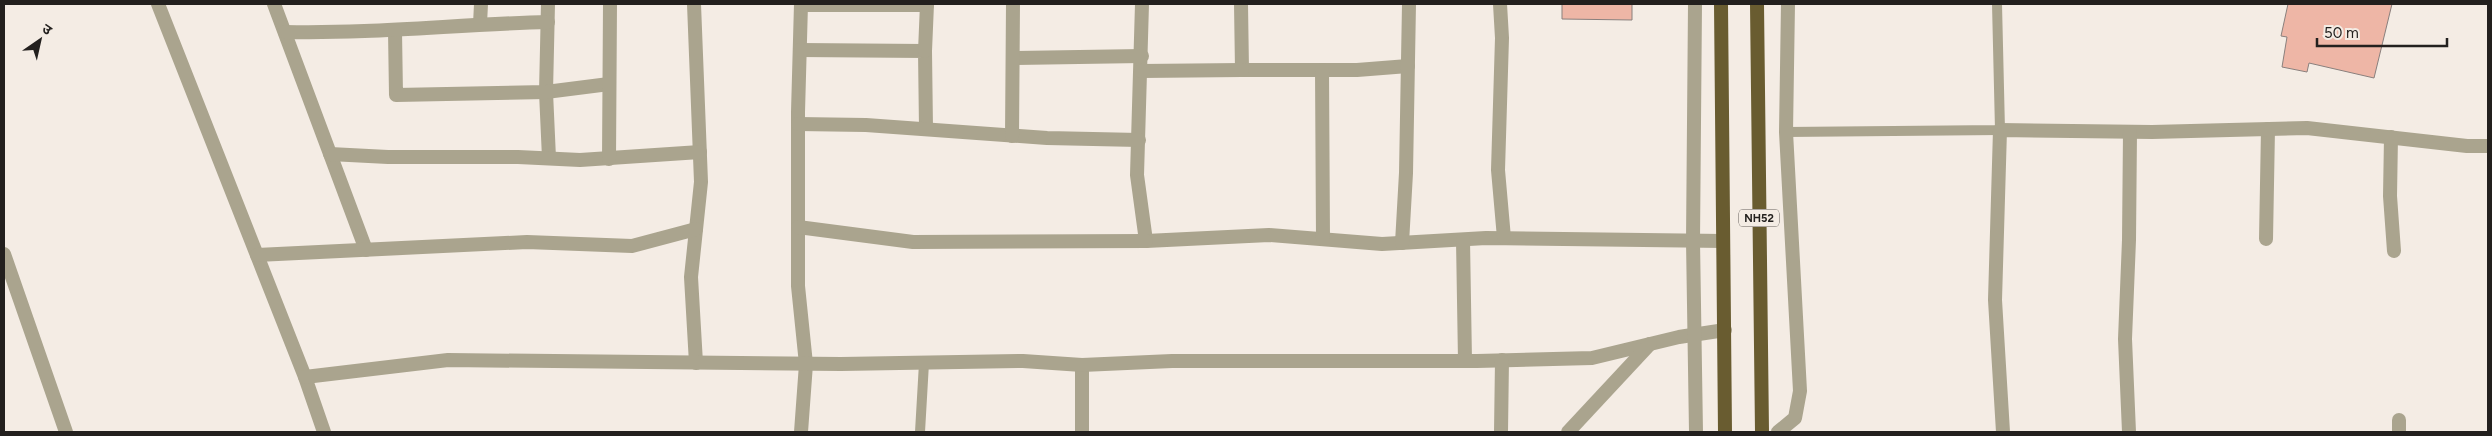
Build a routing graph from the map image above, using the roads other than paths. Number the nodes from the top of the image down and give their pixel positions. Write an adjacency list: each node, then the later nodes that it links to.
1 (158, 4): 60 (street)
2 (274, 4): 22 (street)
3 (481, 4): 20 (street)
4 (548, 4): 19 (street)
5 (610, 4): 31 (street)
6 (694, 4): 43 (street)
7 (927, 4): 18 (street); 24 (street)
8 (1012, 4): 26 (street)
9 (1142, 4): 25 (street)
10 (1241, 4): 28 (street)
11 (1409, 4): 27 (street)
12 (1500, 4): 49 (street)
13 (1695, 4): 54 (street)
14 (1721, 4): 55 (highway, NH52)
15 (1757, 4): 80 (highway, NH52)
16 (1788, 4): 37 (street)
17 (1997, 4): 36 (lane)
18 (801, 5): 23 (street)
19 (548, 22): 20 (street); 32 (street)
20 (480, 24): 21 (street)
21 (395, 31): 22 (street); 32 (street)
22 (285, 32): 44 (street)
23 (800, 50): 24 (street); 33 (street)
24 (925, 51): 34 (street)
25 (1142, 56): 26 (street); 30 (street)
26 (1013, 58): 39 (street)
27 (1408, 66): 29 (street); 56 (street)
28 (1242, 70): 29 (street); 30 (street)
29 (1322, 70): 50 (street)
30 (1142, 71): 41 (street)
31 (609, 84): 32 (street); 46 (street)
32 (546, 92): 45 (street)
33 (798, 124): 34 (street); 47 (street)
34 (926, 129): 39 (street)
35 (2268, 129): 38 (street); 40 (street); 51 (street)
36 (2000, 130): 37 (lane); 38 (street); 82 (street)
37 (1786, 132): 81 (street)
38 (2130, 132): 83 (street)
39 (1012, 136): 41 (street)
40 (2391, 137): 42 (street); 58 (street)
41 (1139, 140): 53 (street)
42 (2488, 146)
43 (700, 152): 46 (street); 48 (street)
44 (330, 154): 45 (street); 57 (street)
45 (549, 158): 46 (street)
46 (609, 158)
47 (798, 227): 53 (street); 68 (street)
48 (696, 229): 57 (street); 66 (street)
49 (1504, 238): 52 (street); 54 (street)
50 (1323, 239): 53 (street); 56 (street)
51 (2266, 239)
52 (1463, 240): 56 (street); 65 (street)
53 (1146, 241)
54 (1693, 241): 55 (street); 62 (street)
55 (1723, 241): 61 (highway, NH52)
56 (1402, 243)
57 (366, 250): 60 (street)
58 (2394, 251)
59 (4, 254): 71 (street)
60 (257, 255): 70 (street)
61 (1725, 330): 62 (street); 79 (highway, NH52)
62 (1696, 335): 63 (street); 78 (street)
63 (1650, 344): 64 (street); 77 (street)
64 (1502, 360): 65 (street); 76 (street)
65 (1465, 361): 69 (street)
66 (696, 363): 68 (street); 70 (street)
67 (924, 363): 68 (street); 69 (street); 74 (lane)
68 (806, 364): 73 (street)
69 (1082, 366): 75 (street)
70 (306, 377): 72 (street)
71 (66, 432)
72 (324, 432)
73 (801, 432)
74 (920, 432)
75 (1082, 432)
76 (1501, 432)
77 (1568, 432)
78 (1696, 432)
79 (1725, 432)
80 (1762, 432)
81 (1778, 432)
82 (2003, 432)
83 (2129, 432)

